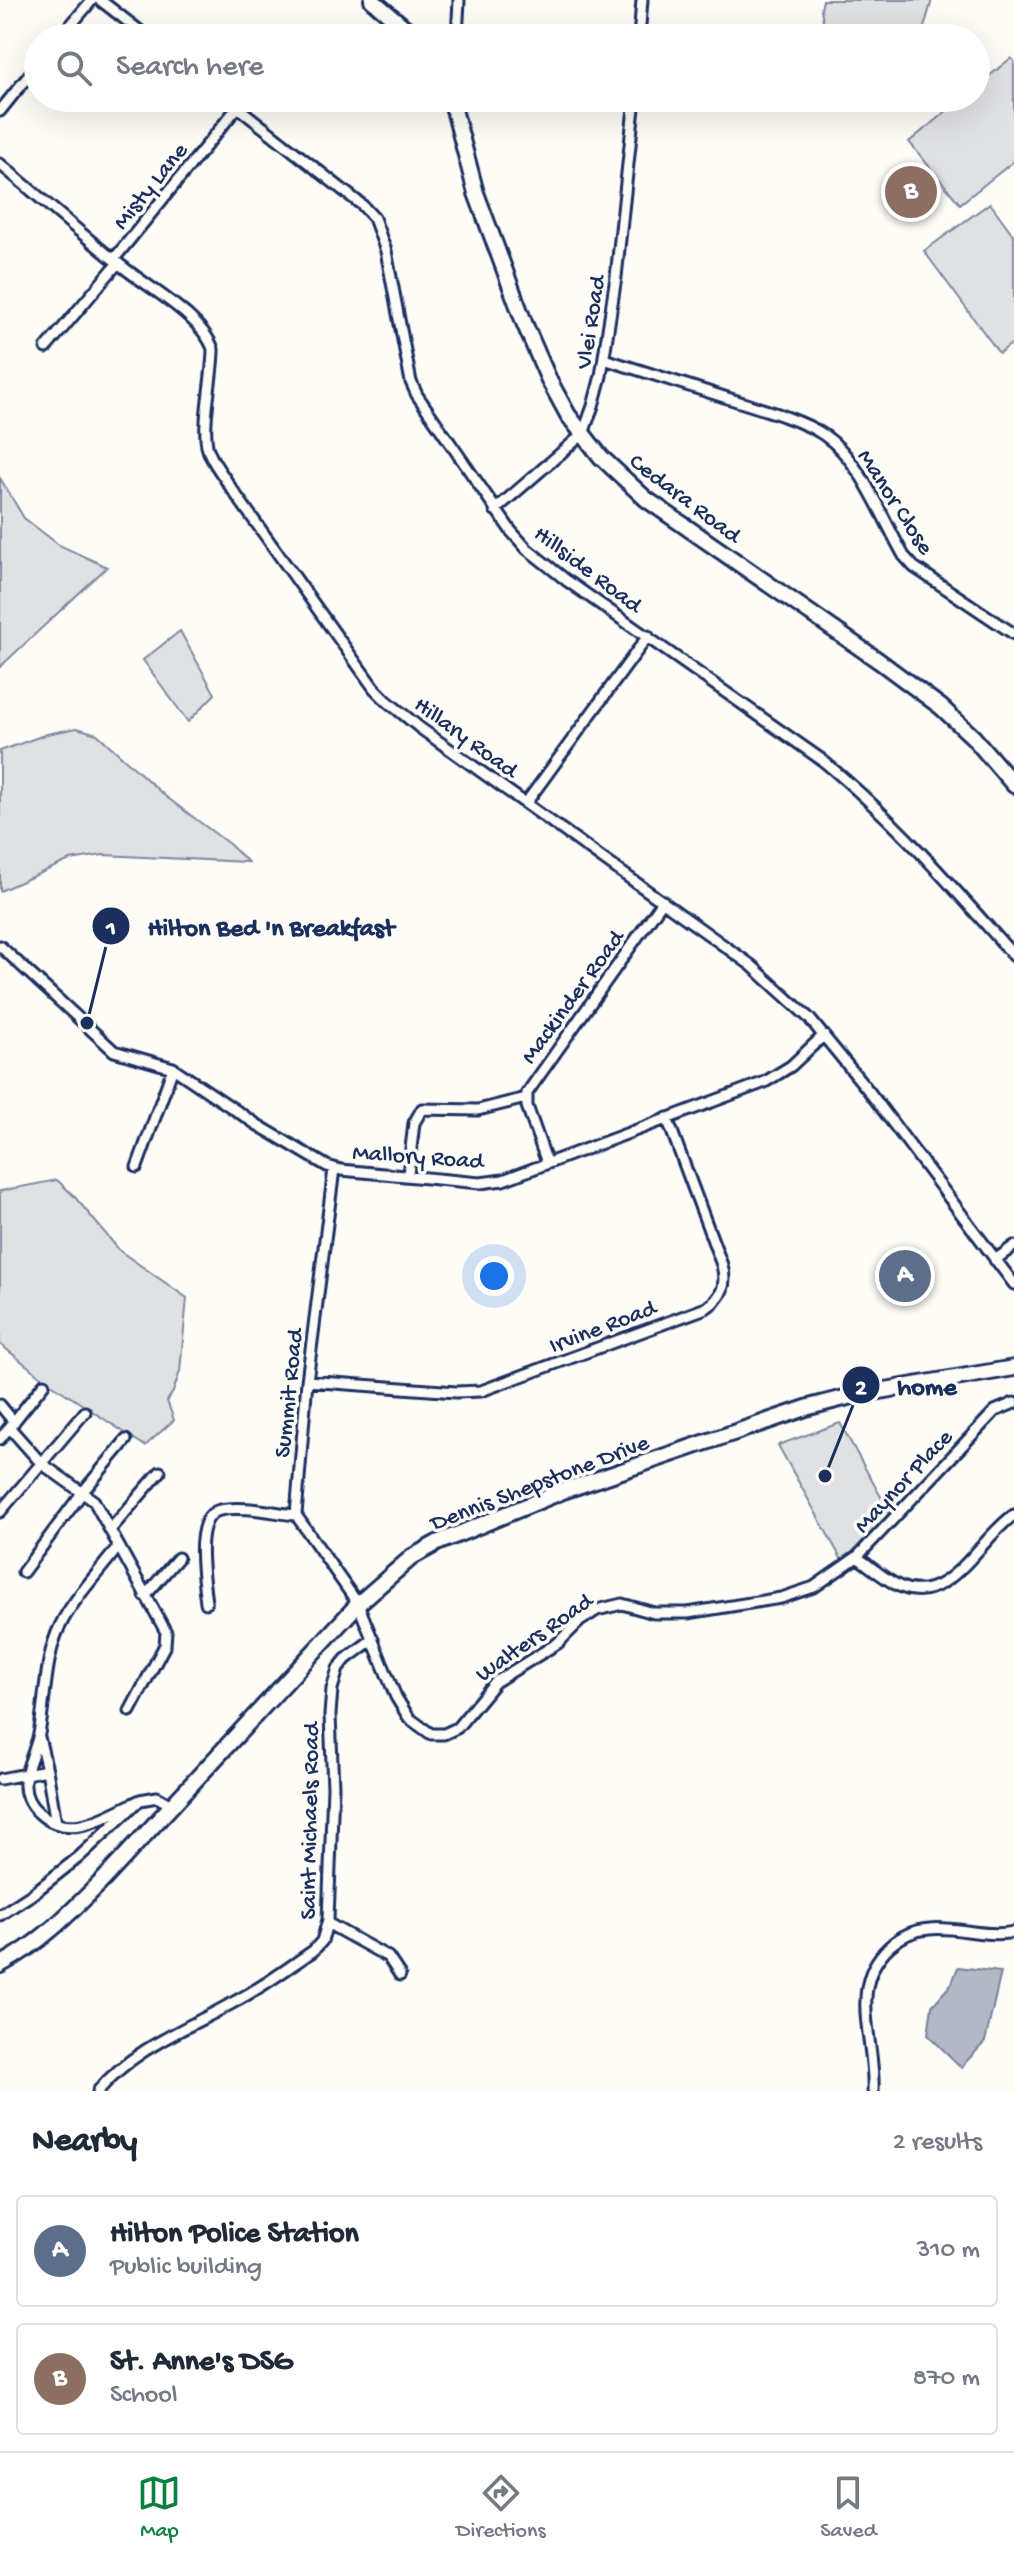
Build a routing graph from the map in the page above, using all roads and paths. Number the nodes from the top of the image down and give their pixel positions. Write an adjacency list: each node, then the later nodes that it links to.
1 (92, 0): 6 (street)
2 (100, 0): 7 (street)
3 (372, 0): 8 (street)
4 (459, 0): 9 (street)
5 (642, 0): 10 (street)
6 (72, 24)
7 (131, 24)
8 (400, 24)
9 (458, 24)
10 (640, 24)
11 (24, 81): 12 (street)
12 (0, 111)
13 (235, 112): 18 (street, Misty Lane)
14 (243, 112): 22 (street, Hillside Road)
15 (455, 112): 21 (street, Cedara Road)
16 (634, 112): 20 (street, Vlei Road)
17 (0, 164): 18 (street, Hillary Road)
18 (116, 261): 19 (street, Misty Lane); 26 (street, Hillary Road)
19 (46, 348)
20 (604, 359): 21 (street, Vlei Road); 23 (street, Manor Close)
21 (583, 434): 22 (street); 25 (street, Cedara Road)
22 (495, 510): 24 (street, Hillside Road)
23 (1014, 634)
24 (648, 636): 26 (street); 29 (street, Hillside Road)
25 (1014, 785)
26 (526, 803): 27 (street, Hillary Road)
27 (663, 901): 30 (street, Hillary Road); 32 (street, Mackinder Road)
28 (0, 946): 31 (street, Mallory Road)
29 (1014, 956)
30 (824, 1035): 33 (street, Mallory Road); 39 (street, Hillary Road)
31 (173, 1068): 35 (street); 36 (street, Mallory Road)
32 (526, 1098): 34 (street, Mackinder Road); 37 (street)
33 (667, 1118): 34 (street, Mallory Road); 42 (street, Irvine Road)
34 (547, 1163): 37 (street, Mallory Road)
35 (137, 1167)
36 (334, 1169): 37 (street, Mallory Road); 42 (street, Summit Road)
37 (408, 1174)
38 (1014, 1246): 39 (street)
39 (995, 1260): 40 (street, Hillary Road)
40 (1014, 1284)
41 (1014, 1368): 63 (street, Dennis Shepstone Drive)
42 (307, 1381): 54 (street, Summit Road)
43 (44, 1384): 47 (street)
44 (1014, 1403): 58 (street, Maynor Place)
45 (0, 1405): 47 (street)
46 (85, 1412): 50 (street)
47 (12, 1425): 48 (street); 50 (street)
48 (0, 1439)
49 (126, 1440): 52 (street)
50 (41, 1463): 52 (street); 53 (street)
51 (160, 1472): 56 (street)
52 (82, 1493): 56 (street); 60 (street)
53 (0, 1512)
54 (296, 1515): 62 (street); 63 (street)
55 (1014, 1515): 58 (street)
56 (110, 1530): 57 (street)
57 (118, 1547): 61 (street); 66 (street)
58 (857, 1557): 64 (street, Walters Road)
59 (178, 1558): 61 (street)
60 (23, 1572)
61 (145, 1596): 65 (street)
62 (206, 1603)
63 (358, 1604): 64 (street, Walters Road); 71 (street, Dennis Shepstone Drive)
64 (373, 1639): 74 (street, Saint Michaels Road)
65 (130, 1711)
66 (39, 1737): 67 (street); 68 (street)
67 (47, 1770): 68 (street); 72 (street)
68 (27, 1773): 69 (street); 72 (street)
69 (0, 1779)
70 (140, 1800): 71 (street); 72 (street); 73 (street)
71 (171, 1805): 76 (street, Dennis Shepstone Drive)
72 (56, 1823)
73 (0, 1915)
74 (327, 1923): 77 (street); 78 (street, Saint Michaels Road)
75 (1014, 1932): 79 (street)
76 (0, 1965)
77 (400, 1975)
78 (98, 2091)
79 (873, 2091)

